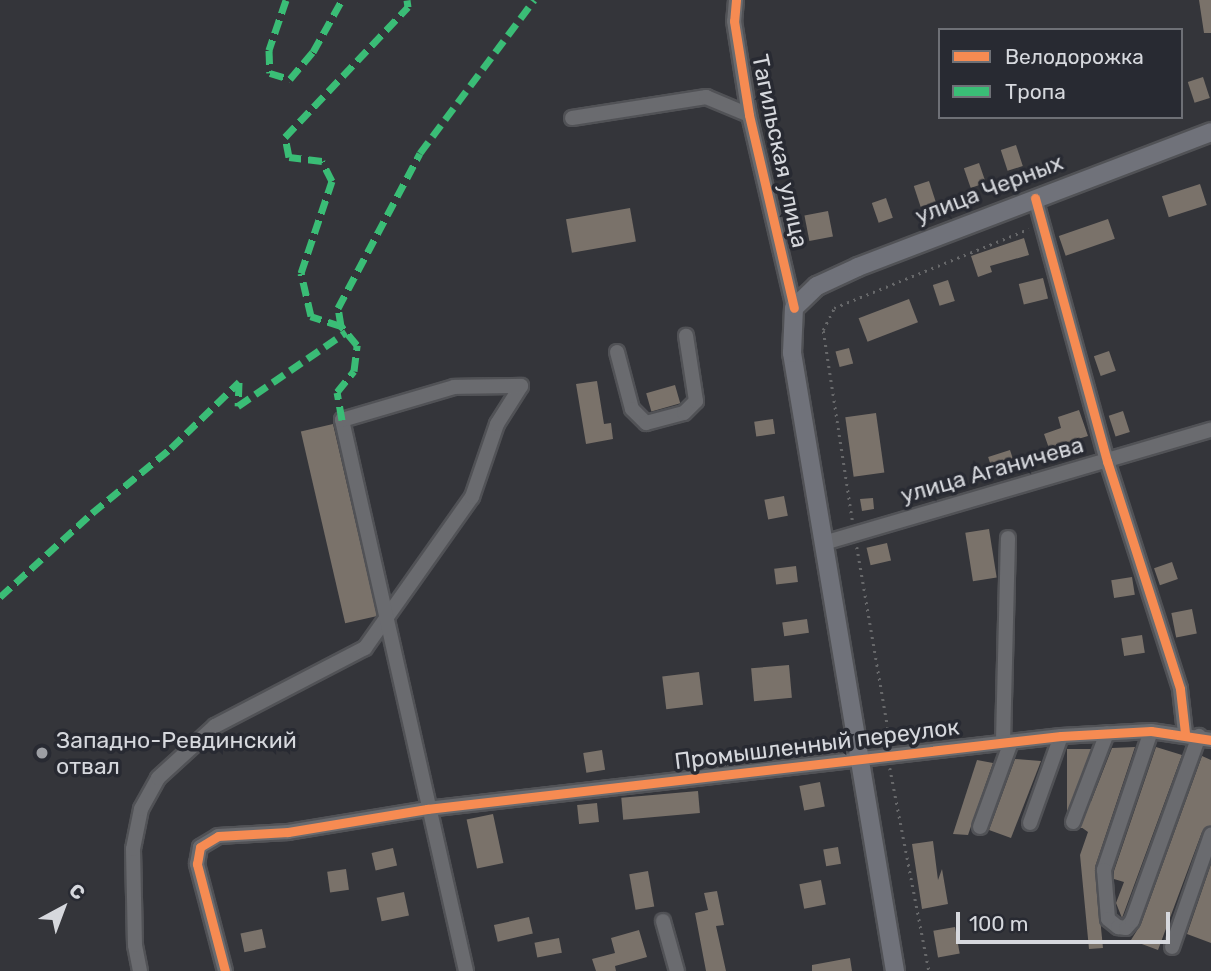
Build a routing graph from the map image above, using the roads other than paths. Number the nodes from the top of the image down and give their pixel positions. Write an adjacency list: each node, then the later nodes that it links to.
1 (736, 0): 2 (street, Тагильская улица)
2 (749, 115): 3 (street); 6 (street, Тагильская улица)
3 (572, 118)
4 (1211, 132): 5 (main road, улица Черных)
5 (1035, 198): 6 (main road, улица Черных); 10 (street)
6 (794, 308): 12 (main road, Тагильская улица)
7 (686, 336): 8 (street)
8 (617, 352)
9 (1211, 430): 10 (street, улица Аганичева)
10 (1107, 461): 12 (street, улица Аганичева); 17 (street)
11 (1008, 538): 18 (street)
12 (827, 542): 19 (main road, Тагильская улица)
13 (387, 618): 13 (street); 20 (street); 27 (street)
14 (1151, 731): 15 (street, Промышленный переулок); 17 (street, Промышленный переулок); 17 (street)
15 (1107, 733): 16 (street, Промышленный переулок); 21 (street)
16 (1061, 736): 18 (street, Промышленный переулок); 22 (street)
17 (1198, 736)
18 (1007, 742): 19 (street, Промышленный переулок); 23 (street)
19 (860, 758): 20 (street, Промышленный переулок); 31 (main road, Тагильская улица)
20 (427, 809): 28 (street, Промышленный переулок); 29 (street)
21 (1073, 822)
22 (1030, 823)
23 (980, 827)
24 (1211, 835): 26 (street)
25 (663, 921): 30 (street)
26 (1172, 947)
27 (140, 971)
28 (225, 971)
29 (466, 971)
30 (677, 971)
31 (895, 971)

